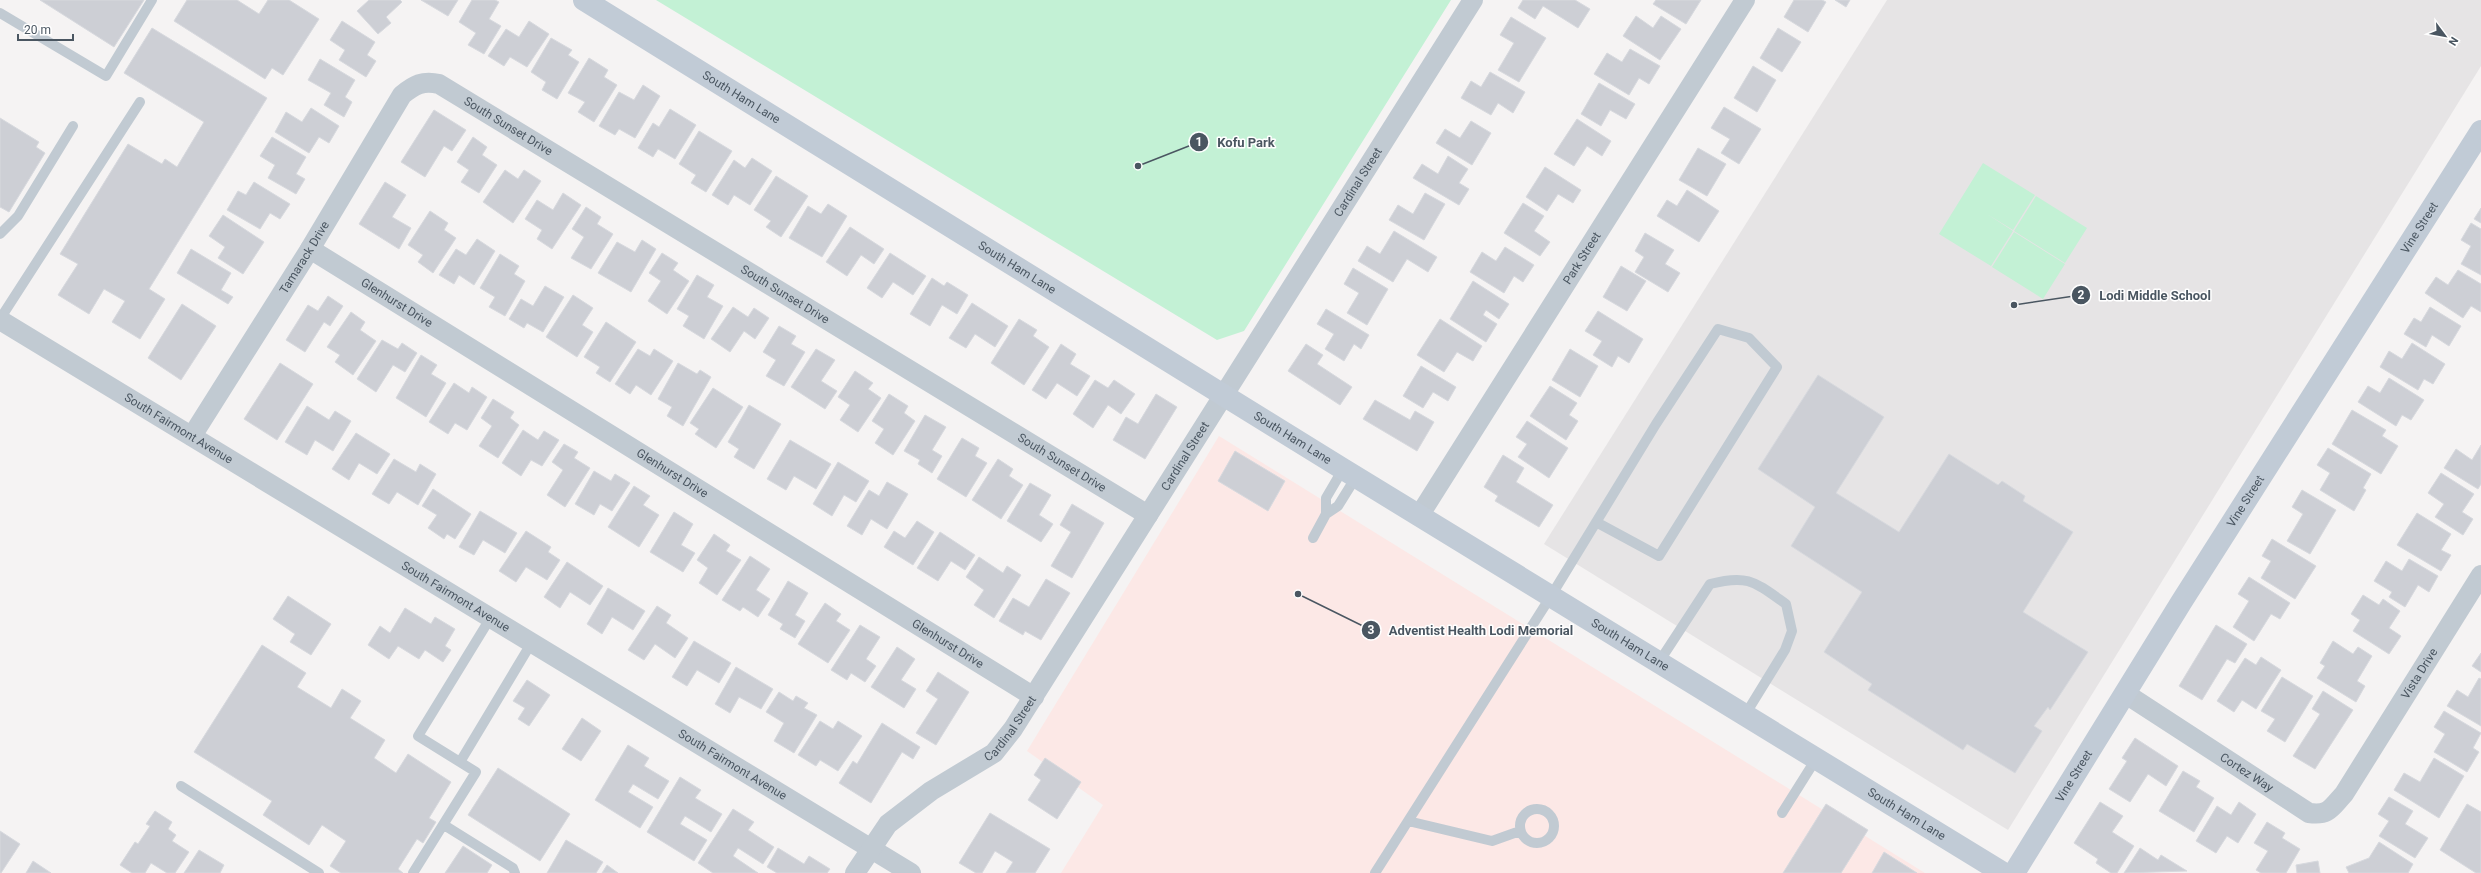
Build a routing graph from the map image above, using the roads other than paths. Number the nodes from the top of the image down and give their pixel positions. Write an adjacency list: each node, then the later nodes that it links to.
1 (152, 0): 5 (lane)
2 (584, 0): 13 (main road, South Ham Lane)
3 (1473, 0): 13 (street, Cardinal Street)
4 (1745, 0): 18 (street, Park Street)
5 (0, 13)
6 (420, 83): 11 (street, Tamarack Drive); 17 (street, South Sunset Drive)
7 (140, 102): 12 (lane)
8 (74, 126): 10 (lane)
9 (2481, 131): 26 (main road, Vine Street)
10 (0, 234)
11 (310, 249): 14 (street, Tamarack Drive); 27 (street, Glenhurst Drive)
12 (0, 320): 14 (street, South Fairmont Avenue)
13 (1223, 395): 15 (main road, South Ham Lane); 17 (street, Cardinal Street)
14 (192, 436): 23 (street, South Fairmont Avenue)
15 (1349, 473): 16 (lane); 16 (lane); 18 (main road, South Ham Lane)
16 (1326, 514): 20 (lane)
17 (1148, 515): 27 (street, Cardinal Street)
18 (1419, 516): 22 (main road, South Ham Lane)
19 (1596, 522): 19 (lane); 22 (lane)
20 (1313, 538)
21 (2481, 575): 31 (street, Vista Drive)
22 (1551, 596): 25 (main road, South Ham Lane); 34 (lane)
23 (491, 617): 24 (street, South Fairmont Avenue); 30 (lane)
24 (532, 642): 30 (lane); 37 (street, South Fairmont Avenue)
25 (1659, 662): 28 (main road, South Ham Lane); 28 (lane)
26 (2126, 694): 31 (street, Cortez Way); 45 (main road, Vine Street)
27 (1034, 697): 37 (street, Cardinal Street)
28 (1745, 715): 29 (main road, South Ham Lane)
29 (1816, 759): 33 (lane); 44 (main road, South Ham Lane)
30 (460, 762): 35 (lane)
31 (2358, 771)
32 (181, 786): 38 (lane)
33 (1782, 813)
34 (1408, 821): 36 (lane); 43 (lane)
35 (444, 826): 39 (lane); 40 (lane)
36 (1520, 831): 36 (lane)
37 (871, 848): 41 (street, Cardinal Street); 42 (street, South Fairmont Avenue)
38 (319, 873)
39 (413, 873)
40 (514, 873)
41 (855, 873)
42 (910, 873)
43 (1375, 873)
44 (2003, 873)
45 (2014, 873)

